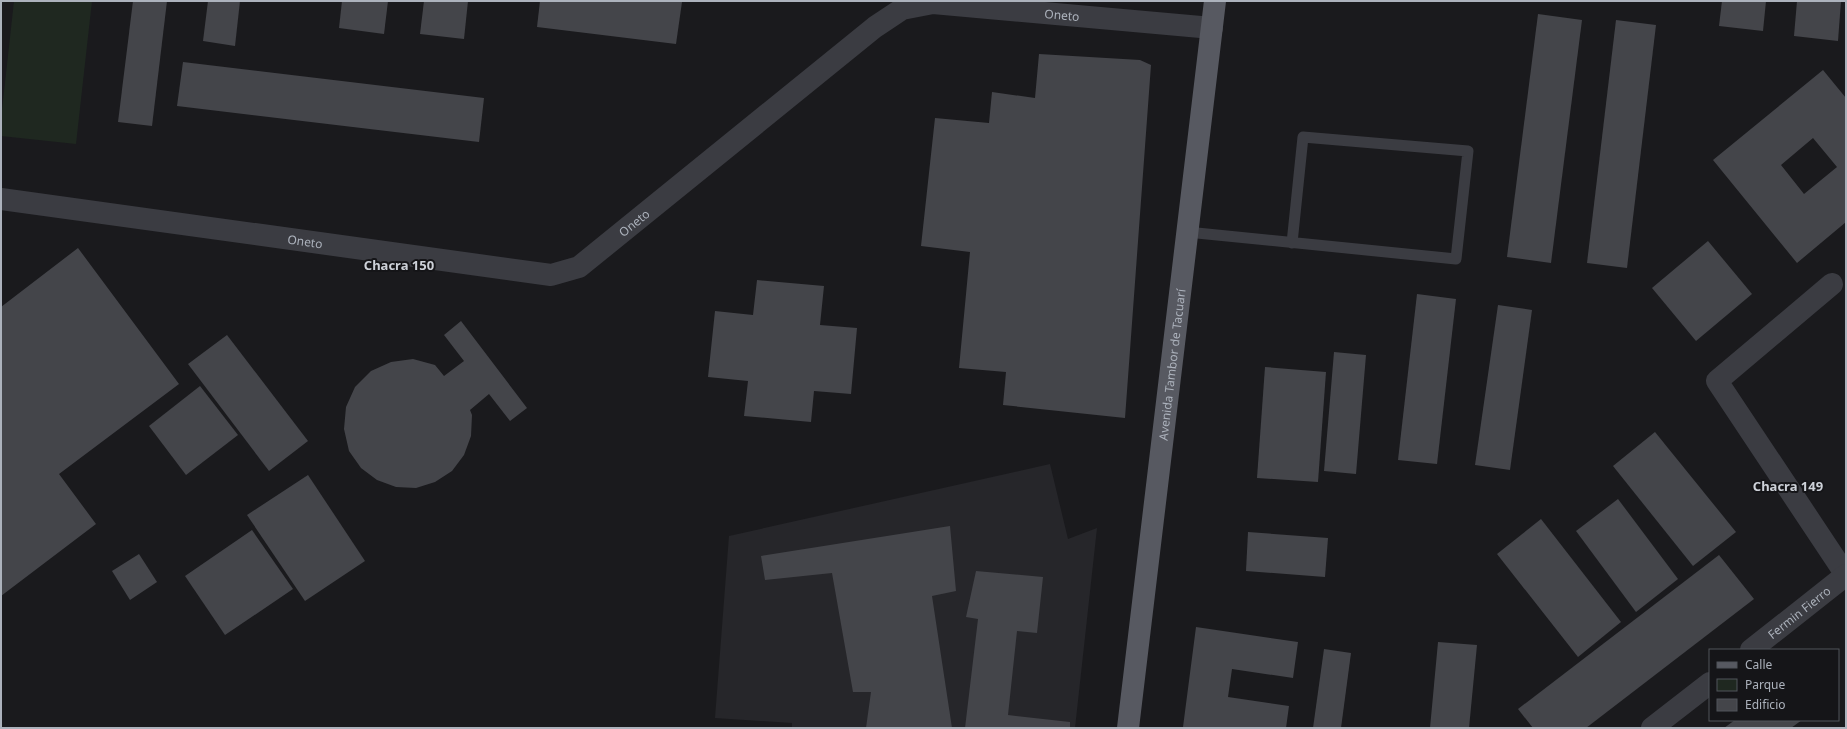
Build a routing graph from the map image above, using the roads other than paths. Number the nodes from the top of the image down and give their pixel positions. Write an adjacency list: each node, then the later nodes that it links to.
1 (1215, 1): 2 (main road, Avenida Tambor de Tacuarí)
2 (1212, 28): 3 (street, Oneto); 4 (main road, Avenida Tambor de Tacuarí)
3 (1, 199)
4 (1187, 232): 5 (lane); 10 (main road, Avenida Tambor de Tacuarí)
5 (1292, 243): 5 (lane)
6 (1832, 284): 7 (street)
7 (1846, 575): 8 (street, Fermin Fierro)
8 (1752, 649)
9 (1709, 683): 11 (street)
10 (1128, 728)
11 (1652, 728)

